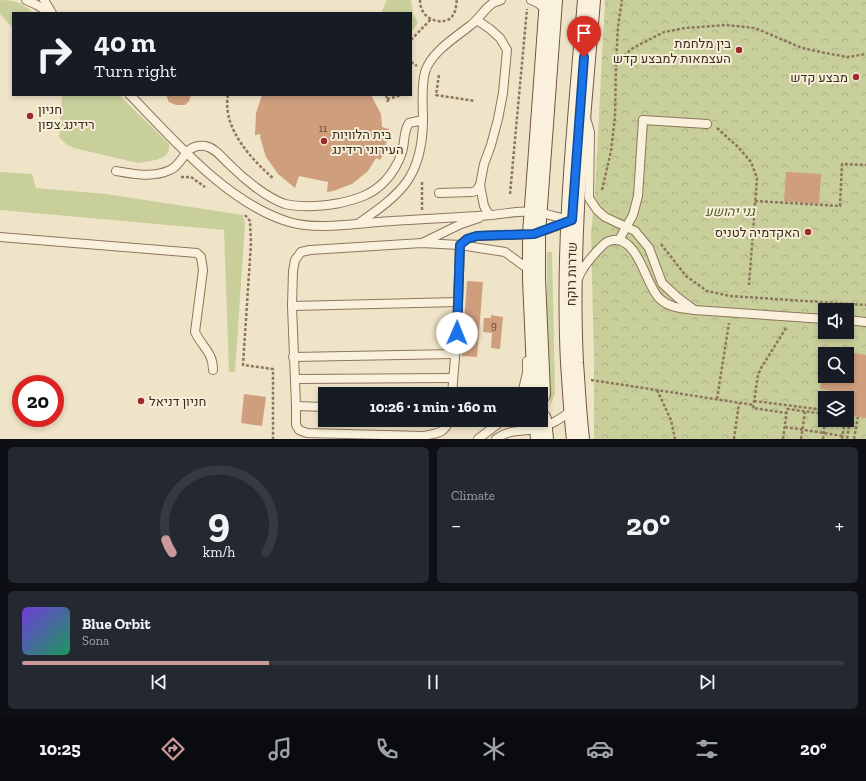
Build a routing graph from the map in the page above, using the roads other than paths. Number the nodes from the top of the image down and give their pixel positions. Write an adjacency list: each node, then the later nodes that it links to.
1 (26, 0): 8 (lane)
2 (44, 0): 9 (lane)
3 (501, 0): 6 (lane)
4 (531, 0): 7 (lane)
5 (589, 0): 12 (main road, שדרות רוקח)
6 (492, 2): 10 (lane)
7 (551, 7): 19 (main road)
8 (47, 12)
9 (51, 12)
10 (477, 20): 13 (lane); 17 (lane)
11 (131, 96): 15 (lane)
12 (581, 100): 21 (main road, שדרות רוקח); 23 (lane)
13 (423, 120): 15 (lane); 22 (lane)
14 (707, 124): 23 (lane)
15 (186, 152): 16 (lane); 22 (lane)
16 (116, 171)
17 (480, 185): 18 (lane); 20 (lane)
18 (439, 193)
19 (535, 212): 20 (lane); 21 (lane); 24 (main road)
20 (491, 215): 22 (lane); 27 (lane)
21 (572, 220): 24 (lane); 33 (main road, שדרות רוקח)
22 (358, 223)
23 (627, 227): 26 (lane); 32 (lane)
24 (534, 234): 28 (lane); 29 (main road)
25 (0, 237): 41 (lane)
26 (618, 240): 32 (lane); 33 (lane)
27 (422, 243): 28 (lane); 31 (lane)
28 (460, 245): 29 (lane); 30 (lane)
29 (535, 282): 37 (lane); 46 (main road)
30 (458, 302): 31 (lane); 39 (lane)
31 (292, 306): 40 (lane)
32 (694, 310): 34 (lane)
33 (570, 317): 47 (main road, שדרות רוקח)
34 (818, 319)
35 (854, 321): 36 (lane)
36 (866, 322)
37 (528, 334)
38 (528, 349): 45 (lane)
39 (455, 354): 40 (lane); 42 (lane)
40 (293, 357): 43 (lane)
41 (213, 370)
42 (453, 378): 43 (lane); 44 (lane)
43 (295, 379): 48 (lane)
44 (452, 387)
45 (524, 387)
46 (539, 387)
47 (574, 405): 52 (lane); 55 (main road, שדרות רוקח)
48 (296, 406): 49 (lane); 50 (lane)
49 (318, 407)
50 (447, 427)
51 (494, 427): 53 (lane)
52 (540, 429): 54 (lane)
53 (478, 439)
54 (496, 439)
55 (578, 439)

